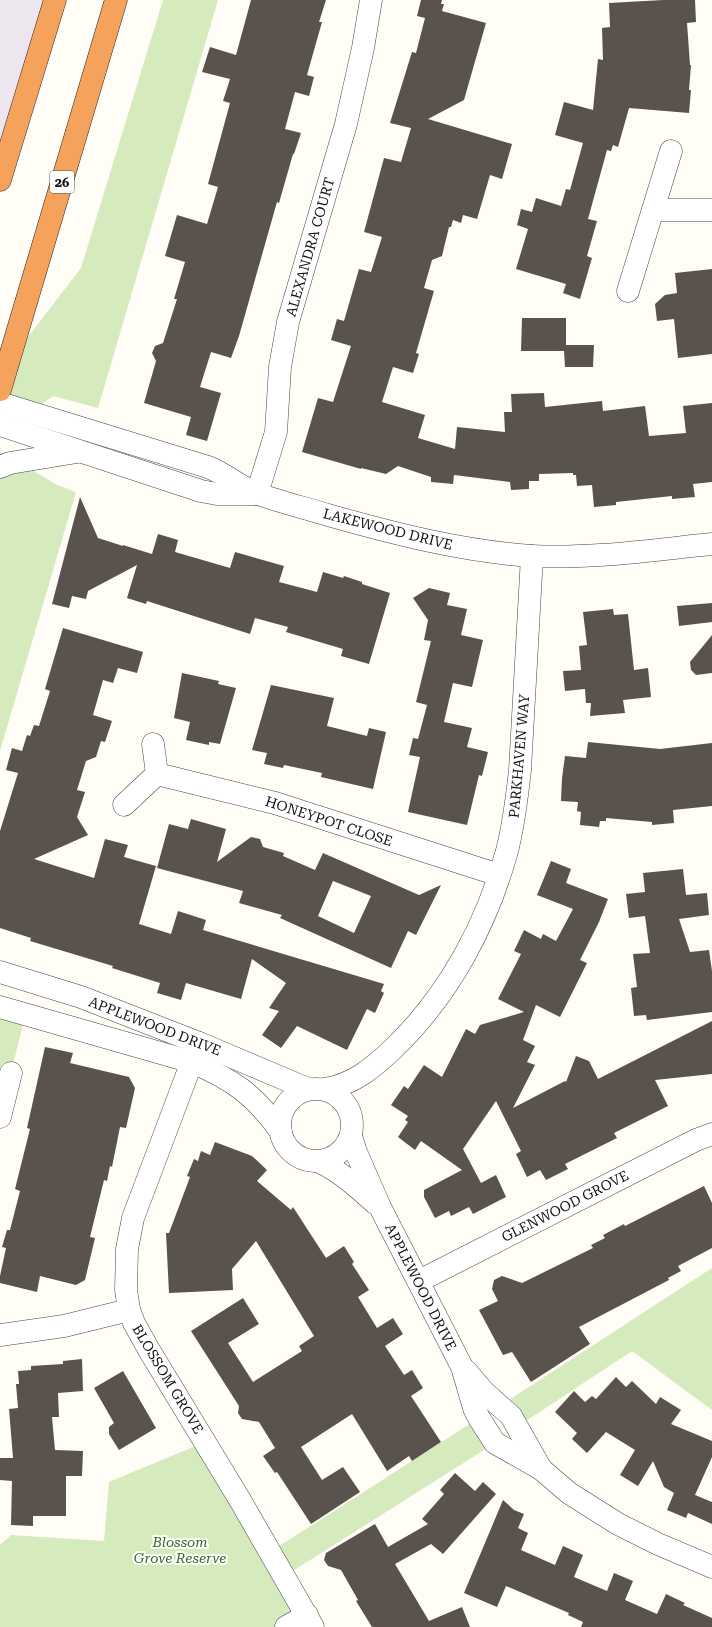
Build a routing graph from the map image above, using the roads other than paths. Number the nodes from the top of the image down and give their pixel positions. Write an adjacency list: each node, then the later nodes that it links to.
1 (55, 0): 5 (highway)
2 (116, 0): 9 (highway, 26)
3 (371, 0): 14 (street, ALEXANDRA COURT)
4 (671, 151): 6 (street)
5 (0, 180)
6 (654, 210): 7 (street); 8 (street)
7 (712, 210)
8 (628, 291)
9 (0, 390)
10 (0, 403): 14 (street, LAKEWOOD DRIVE)
11 (0, 425): 12 (street, LAKEWOOD DRIVE)
12 (78, 452): 13 (street, LAKEWOOD DRIVE); 14 (street, LAKEWOOD DRIVE)
13 (0, 467)
14 (256, 494): 16 (street, LAKEWOOD DRIVE)
15 (712, 544): 16 (street, LAKEWOOD DRIVE)
16 (532, 556): 20 (street, PARKHAVEN WAY)
17 (153, 744): 18 (street)
18 (157, 774): 19 (street); 20 (street, HONEYPOT CLOSE)
19 (124, 805)
20 (499, 875): 24 (street, PARKHAVEN WAY)
21 (0, 972): 23 (street, APPLEWOOD DRIVE)
22 (0, 1007): 23 (street, APPLEWOOD DRIVE)
23 (195, 1052): 26 (street, APPLEWOOD DRIVE); 29 (street, APPLEWOOD DRIVE); 35 (street, BLOSSOM GROVE)
24 (380, 1062): 26 (street, PARKHAVEN WAY); 27 (street, PARKHAVEN WAY)
25 (6, 1085): 28 (street)
26 (316, 1089): 27 (street); 29 (street)
27 (350, 1111): 31 (street)
28 (0, 1117)
29 (280, 1132): 32 (street)
30 (712, 1134): 34 (street, GLENWOOD GROVE)
31 (351, 1136): 32 (street); 33 (street, APPLEWOOD DRIVE)
32 (320, 1162): 33 (street, APPLEWOOD DRIVE)
33 (380, 1207): 34 (street, APPLEWOOD DRIVE)
34 (418, 1280): 37 (street, APPLEWOOD DRIVE)
35 (129, 1310): 36 (street); 38 (street, BLOSSOM GROVE)
36 (0, 1335)
37 (712, 1567)
38 (310, 1621): 39 (street)
39 (286, 1627)

